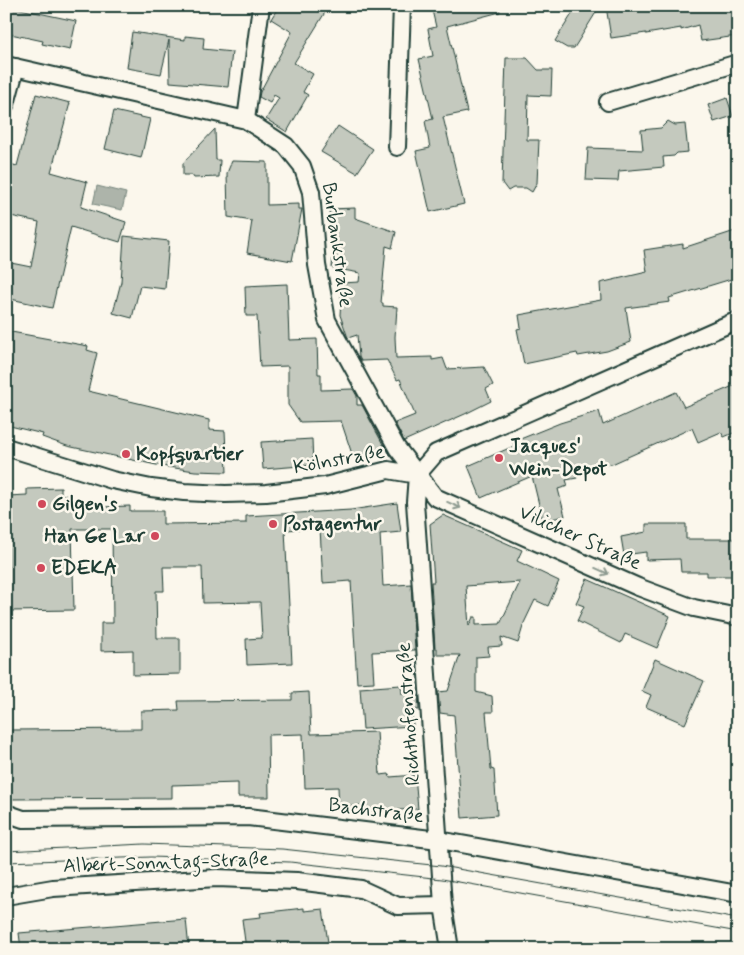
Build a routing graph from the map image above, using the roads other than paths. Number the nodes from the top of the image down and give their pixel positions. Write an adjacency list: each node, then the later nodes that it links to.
1 (261, 6): 7 (street)
2 (402, 6): 8 (street)
3 (738, 63): 5 (street)
4 (11, 66): 6 (street); 7 (street, Burbankstraße)
5 (608, 102)
6 (6, 104)
7 (246, 120): 11 (street, Burbankstraße)
8 (397, 147)
9 (738, 320): 11 (street)
10 (6, 447): 11 (street, Kölnstraße)
11 (417, 475): 12 (street, Vilicher Straße, one-way to 12); 14 (street, Richthofenstraße)
12 (738, 617)
13 (6, 813): 14 (street, Bachstraße)
14 (439, 840): 15 (street, Bachstraße); 17 (street, Richthofenstraße)
15 (738, 894)
16 (6, 896): 17 (street, Albert-Sonntag-Straße)
17 (443, 905): 18 (street, Richthofenstraße)
18 (450, 949)

